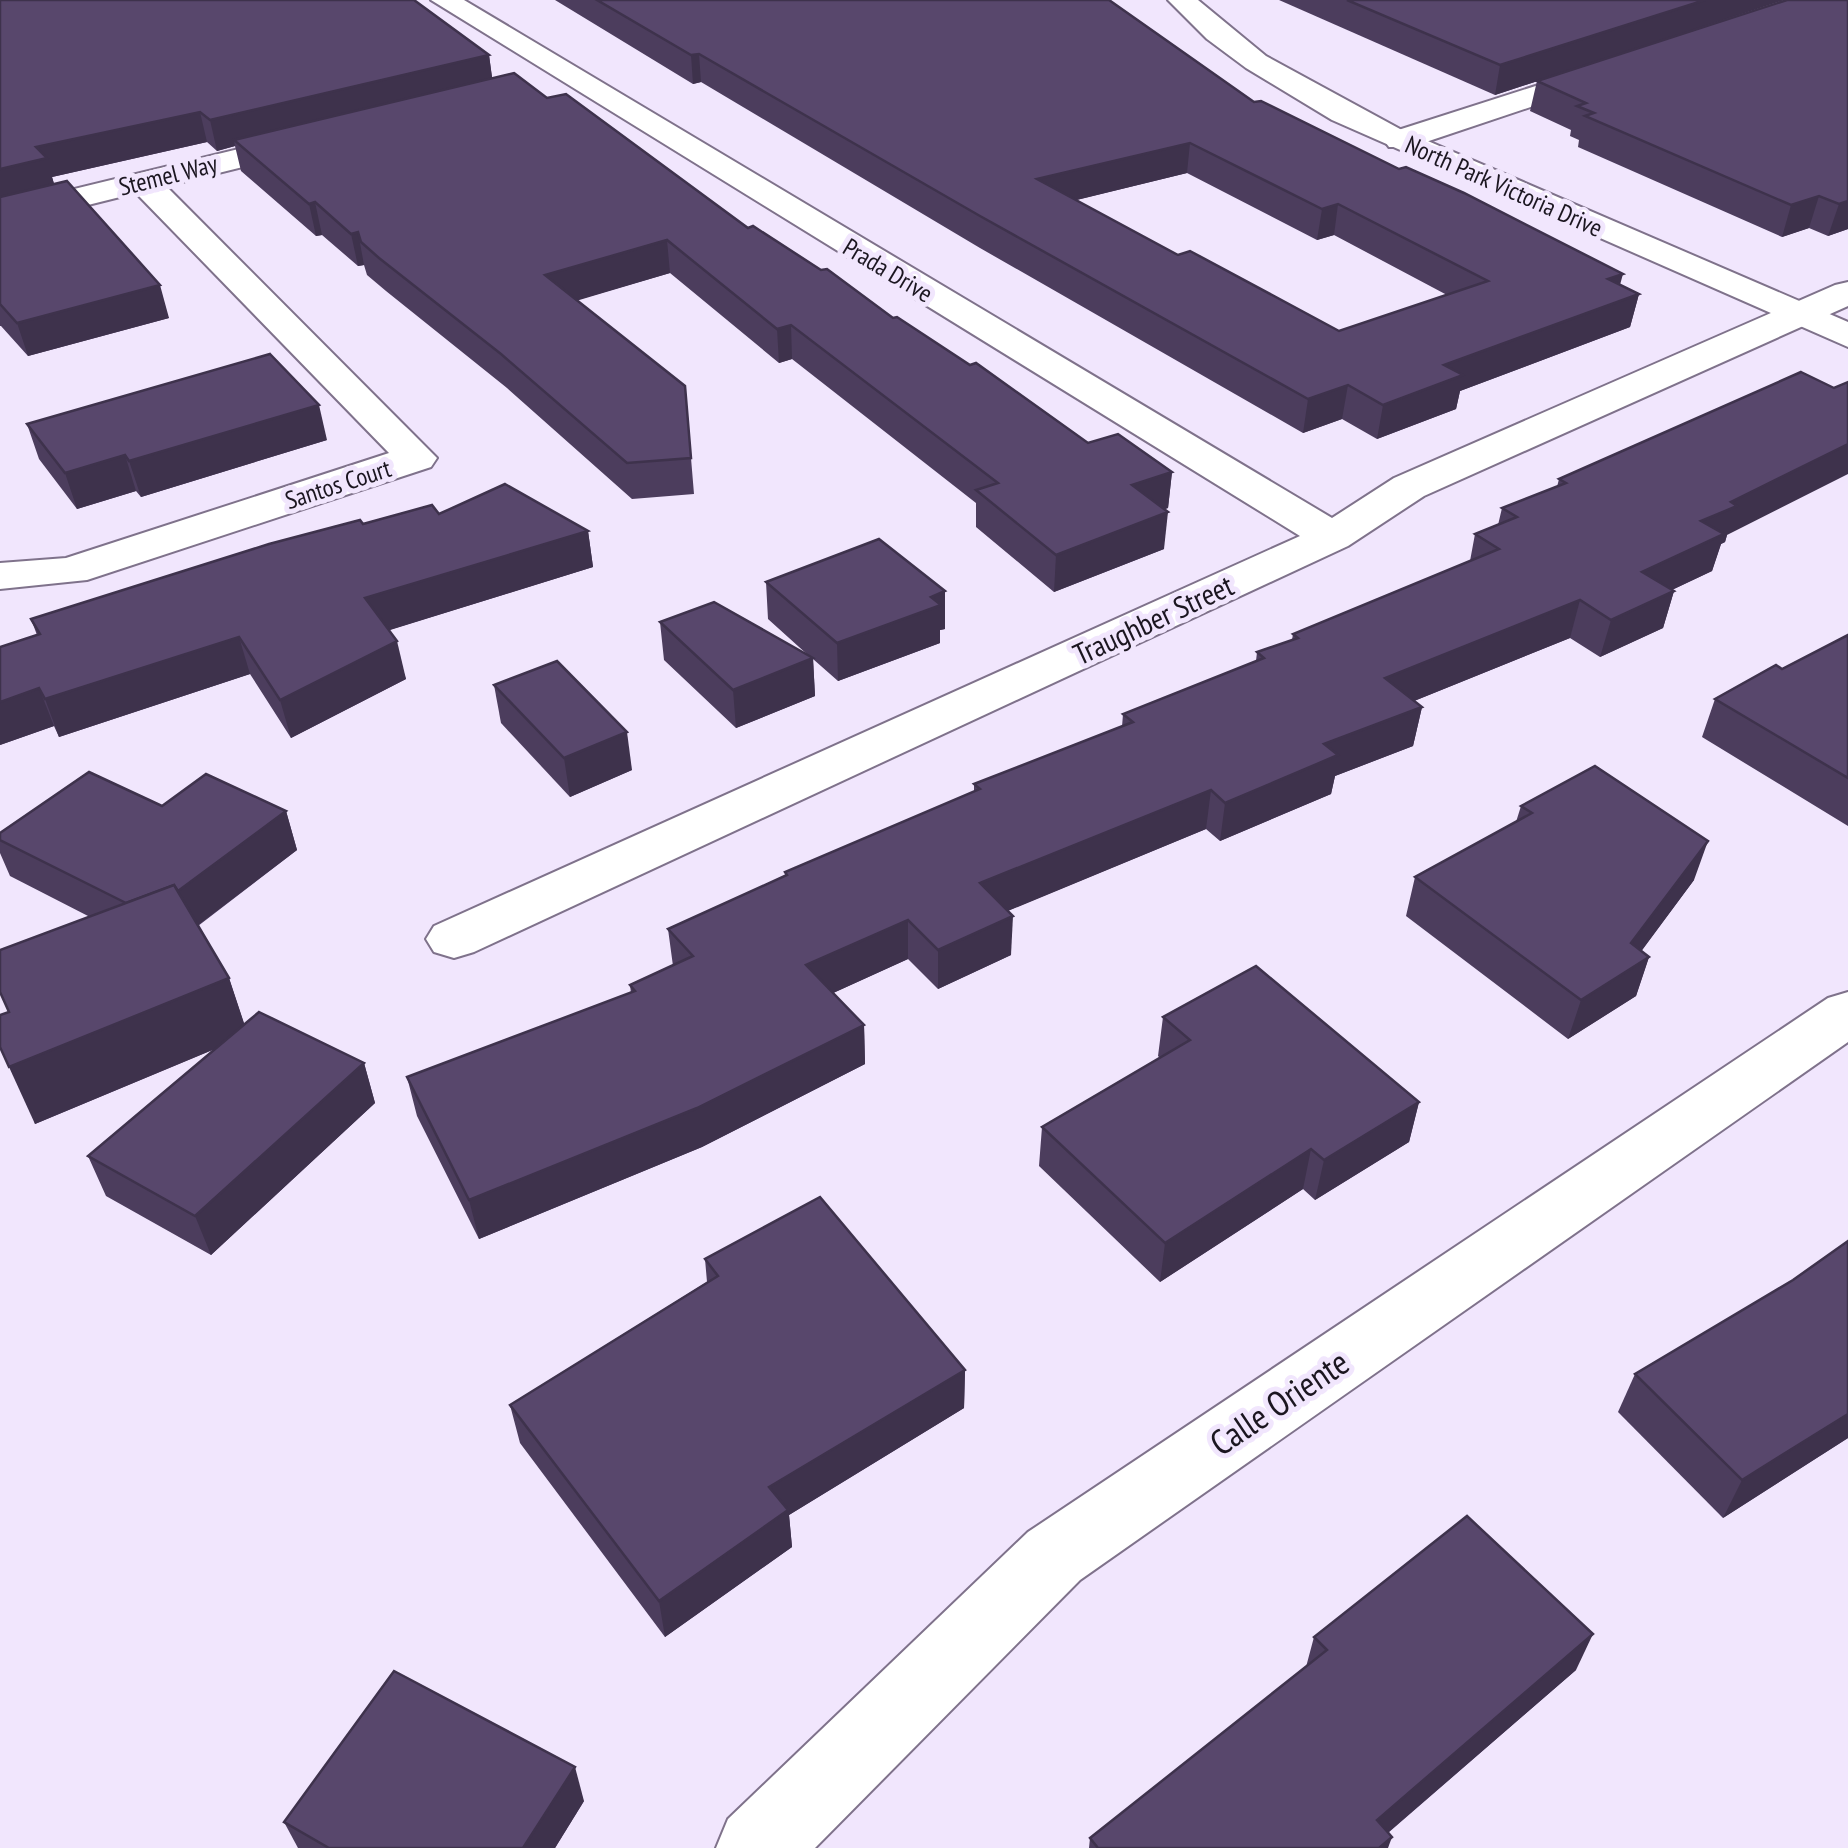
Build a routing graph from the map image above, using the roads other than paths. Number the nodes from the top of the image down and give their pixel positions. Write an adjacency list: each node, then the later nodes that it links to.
1 (444, 0): 4 (street, Prada Drive)
2 (1182, 0): 7 (street, North Park Victoria Drive)
3 (1639, 61): 7 (street)
4 (570, 78): 5 (street); 13 (street, Prada Drive)
5 (533, 87)
6 (346, 132): 8 (street, Stemel Way)
7 (1400, 140): 11 (street, North Park Victoria Drive)
8 (142, 181): 9 (street, Stemel Way); 14 (street, Santos Court)
9 (0, 216)
10 (1848, 293): 11 (street, Traughber Street)
11 (1799, 315): 12 (street, North Park Victoria Drive); 13 (street, Traughber Street)
12 (1848, 336)
13 (1332, 537): 15 (street, Traughber Street)
14 (0, 576)
15 (454, 940)
16 (1848, 1013): 17 (street, Calle Oriente)
17 (757, 1848)

